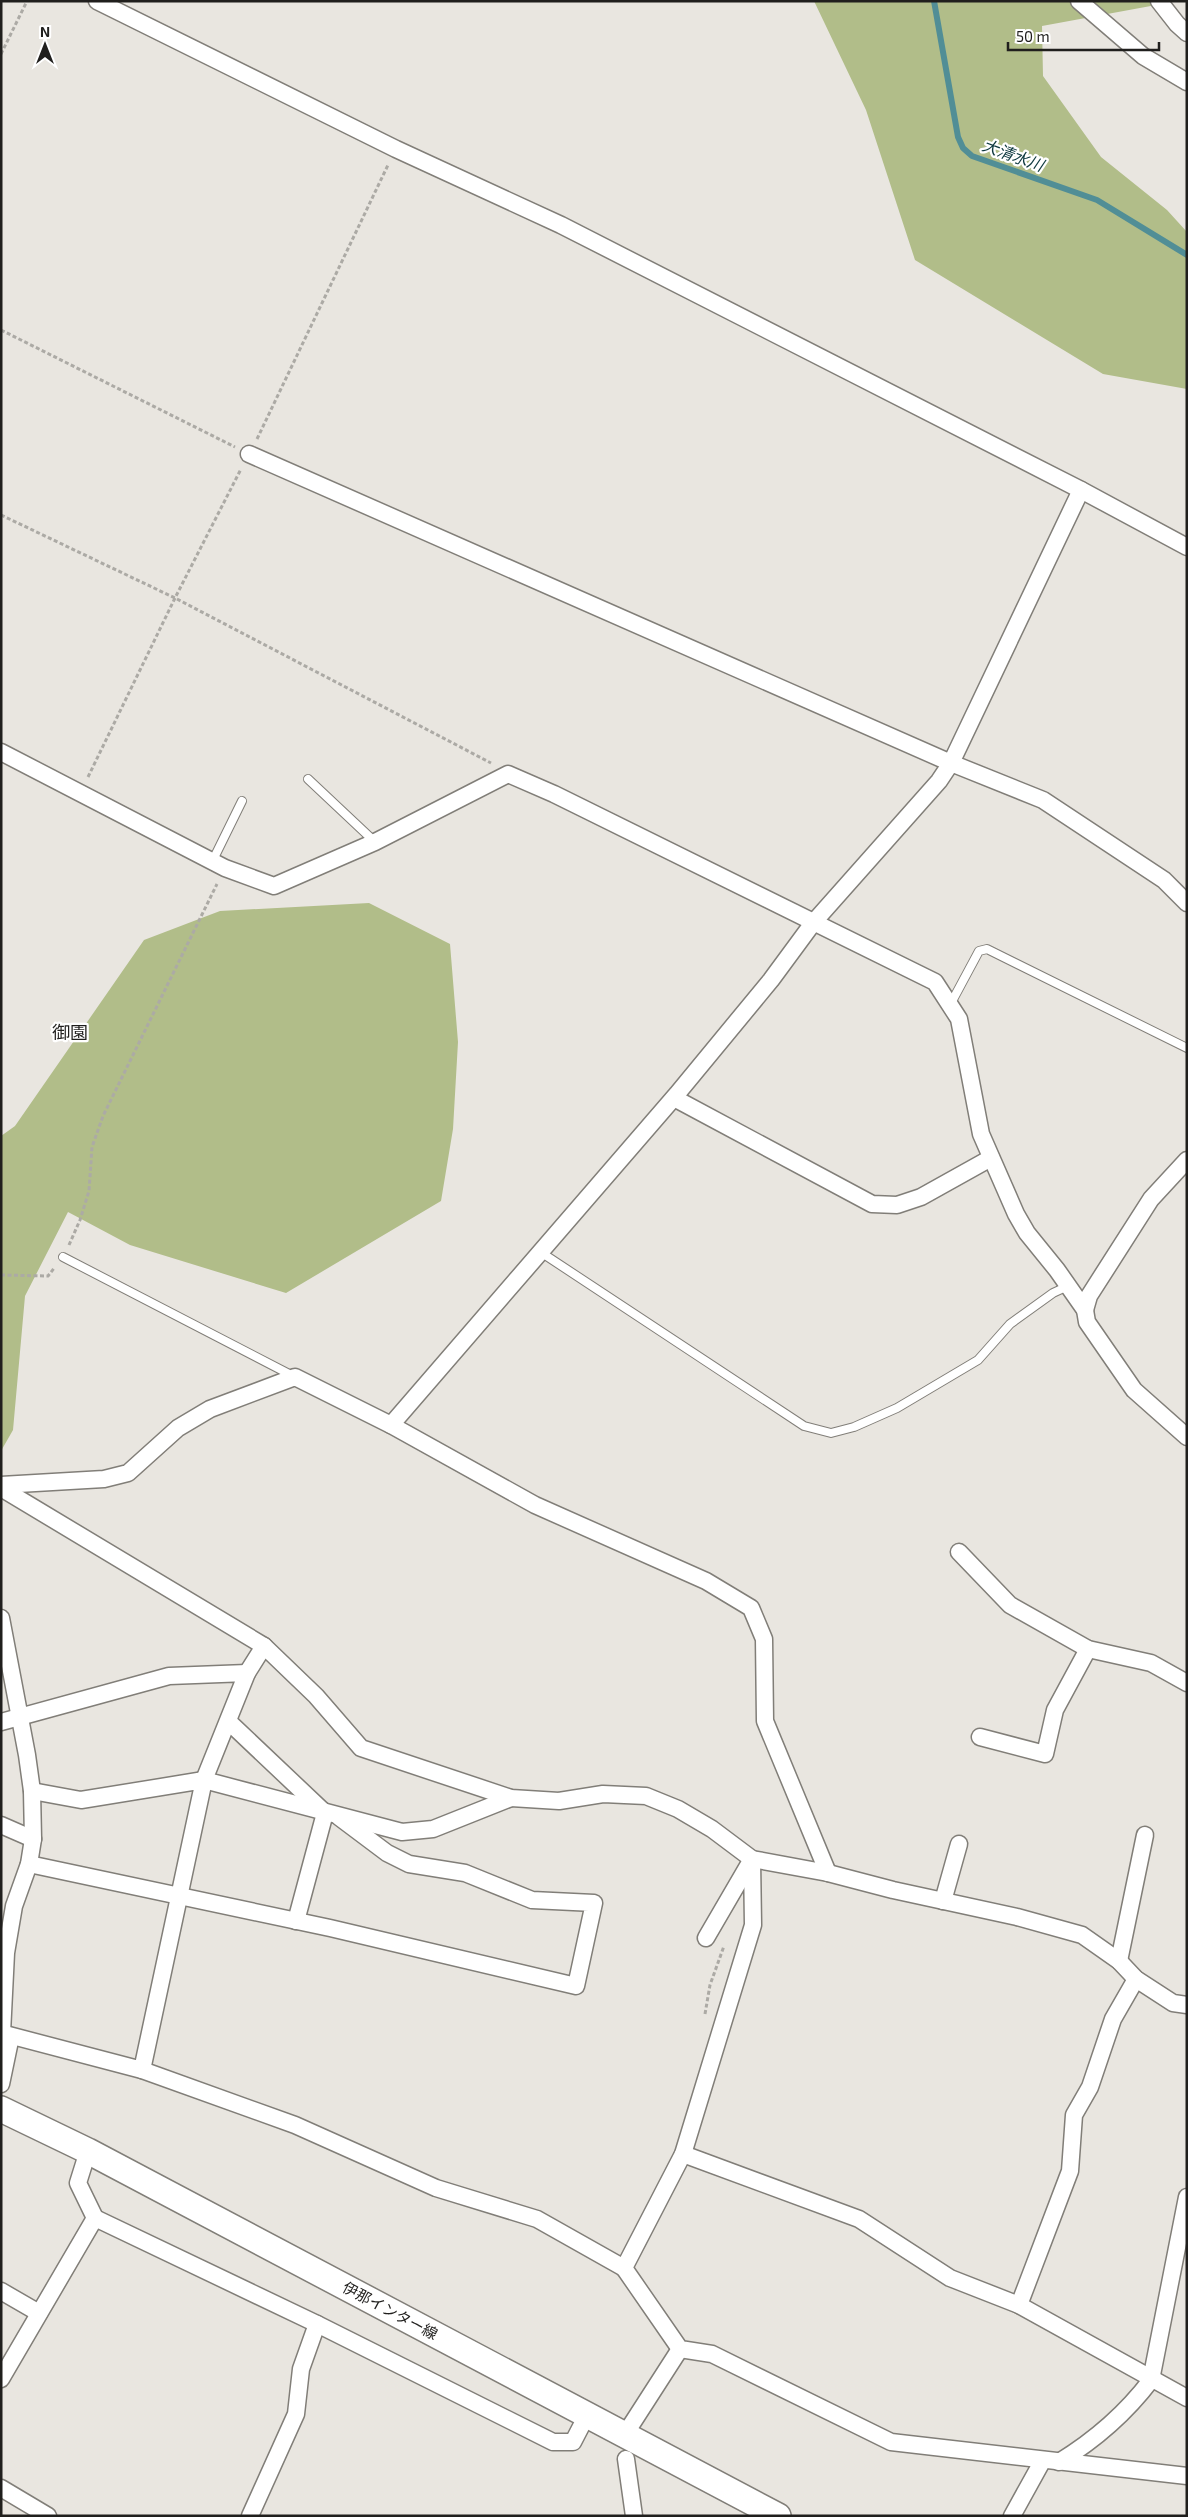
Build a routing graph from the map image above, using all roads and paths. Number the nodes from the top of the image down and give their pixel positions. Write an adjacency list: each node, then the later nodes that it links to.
1 (27, 1): 6 (path)
2 (97, 1): 8 (street)
3 (1079, 1): 7 (street)
4 (1158, 1): 5 (street)
5 (1187, 33)
6 (1, 54)
7 (1187, 82)
8 (396, 149): 10 (path); 11 (street)
9 (1, 330): 10 (path)
10 (249, 454): 14 (path); 16 (street)
11 (1080, 490): 13 (street); 16 (street)
12 (1, 515): 14 (path)
13 (1187, 548)
14 (175, 598): 17 (path); 19 (path)
15 (1, 752): 19 (street)
16 (951, 763): 23 (street); 24 (street)
17 (508, 774): 21 (street); 24 (street)
18 (308, 779): 21 (lane)
19 (81, 791): 22 (street)
20 (242, 801): 22 (lane)
21 (375, 842): 22 (street)
22 (219, 864): 31 (path)
23 (1187, 903)
24 (813, 923): 25 (street); 27 (street)
25 (950, 1005): 26 (lane); 28 (street)
26 (1187, 1048)
27 (674, 1098): 28 (street); 30 (street)
28 (992, 1158): 33 (street)
29 (1187, 1160): 34 (street)
30 (542, 1253): 33 (lane); 36 (street)
31 (63, 1257): 32 (path); 35 (lane)
32 (1, 1275)
33 (1068, 1286): 34 (street)
34 (1085, 1310): 37 (street)
35 (295, 1377): 36 (street); 38 (street)
36 (391, 1425): 59 (street)
37 (1187, 1437)
38 (1, 1486): 41 (street)
39 (959, 1552): 42 (street)
40 (1, 1618): 45 (street)
41 (264, 1646): 43 (street); 51 (street)
42 (1088, 1649): 44 (street); 48 (street)
43 (247, 1673): 45 (street); 47 (street)
44 (1187, 1683)
45 (21, 1716): 46 (street); 50 (street)
46 (1, 1722)
47 (229, 1722): 49 (street); 52 (street)
48 (980, 1737)
49 (204, 1780): 50 (street); 52 (street); 60 (street)
50 (32, 1791): 55 (street)
51 (510, 1798): 52 (street); 57 (street)
52 (332, 1815): 62 (street); 62 (street)
53 (1, 1825): 55 (street)
54 (1145, 1834): 65 (street)
55 (33, 1839): 58 (street)
56 (959, 1844): 61 (street)
57 (752, 1859): 59 (street); 63 (street); 73 (street)
58 (29, 1864): 60 (street); 64 (street)
59 (828, 1873): 61 (street)
60 (179, 1896): 62 (street); 69 (street)
61 (943, 1901): 65 (street)
62 (296, 1921)
63 (706, 1938)
64 (4, 1952): 68 (street)
65 (1119, 1961): 66 (street)
66 (1136, 1979): 67 (street); 78 (street)
67 (1187, 2005)
68 (5, 2034): 69 (street); 70 (street)
69 (142, 2070): 76 (street)
70 (1, 2084)
71 (1, 2109): 72 (main road, 伊那インター線)
72 (88, 2151): 75 (street); 85 (main road, 伊那インター線)
73 (683, 2154): 76 (street); 78 (street)
74 (1187, 2197): 83 (street)
75 (95, 2218): 79 (street); 80 (street)
76 (624, 2268): 81 (street)
77 (1, 2292): 79 (street)
78 (1019, 2305): 83 (street)
79 (39, 2313): 82 (street)
80 (317, 2324): 85 (street); 90 (street)
81 (680, 2350): 86 (street); 87 (street)
82 (1, 2379)
83 (1151, 2380): 84 (street); 87 (street)
84 (1187, 2398)
85 (587, 2415): 86 (main road, 伊那インター線)
86 (625, 2447): 92 (street); 93 (main road, 伊那インター線)
87 (1051, 2461): 88 (street); 94 (street)
88 (1187, 2476)
89 (1, 2488): 91 (street)
90 (257, 2514)
91 (48, 2516)
92 (634, 2516)
93 (778, 2516)
94 (1012, 2516)

